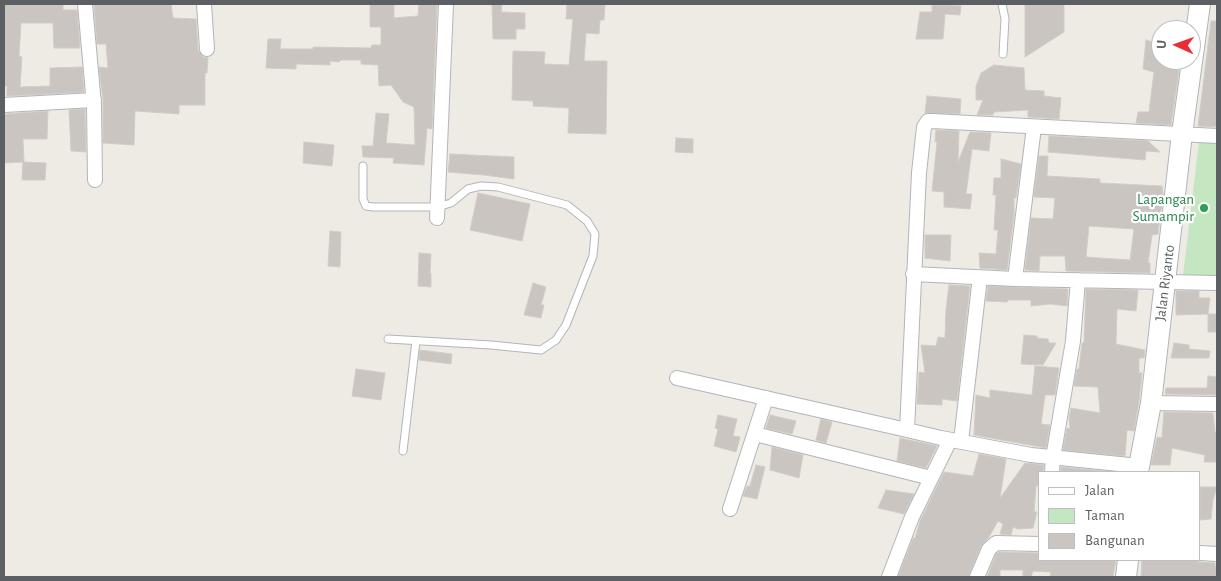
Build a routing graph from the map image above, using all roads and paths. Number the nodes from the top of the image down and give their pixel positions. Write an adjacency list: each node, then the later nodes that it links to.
1 (85, 4): 8 (street)
2 (204, 4): 6 (street)
3 (446, 4): 15 (street)
4 (1002, 4): 7 (lane)
5 (1200, 4): 11 (street, Jalan Riyanto)
6 (206, 49)
7 (1003, 54)
8 (94, 100): 9 (street); 14 (street)
9 (4, 105)
10 (1034, 127): 11 (street); 16 (street); 18 (street)
11 (1182, 134): 12 (street); 20 (street, Jalan Riyanto)
12 (1217, 136)
13 (363, 166): 15 (lane)
14 (95, 180)
15 (437, 213): 23 (lane)
16 (913, 274): 17 (street); 28 (street)
17 (980, 276): 18 (street); 30 (street)
18 (1015, 278): 19 (street)
19 (1078, 280): 20 (street); 32 (street)
20 (1165, 282): 21 (street); 26 (street, Jalan Riyanto)
21 (1217, 283)
22 (388, 339): 23 (lane)
23 (416, 341): 31 (lane)
24 (677, 378): 25 (street)
25 (766, 398): 28 (street); 29 (street)
26 (1151, 403): 27 (street); 33 (street, Jalan Riyanto)
27 (1217, 404)
28 (907, 430): 30 (street)
29 (755, 434): 34 (street); 35 (street)
30 (956, 440): 32 (street); 34 (street)
31 (403, 451)
32 (1053, 465): 33 (street)
33 (1139, 469)
34 (931, 478): 40 (street)
35 (730, 509)
36 (1038, 544): 41 (street)
37 (1201, 553): 38 (street)
38 (1217, 554)
39 (1128, 561): 42 (street)
40 (888, 577)
41 (977, 577)
42 (1126, 577)

